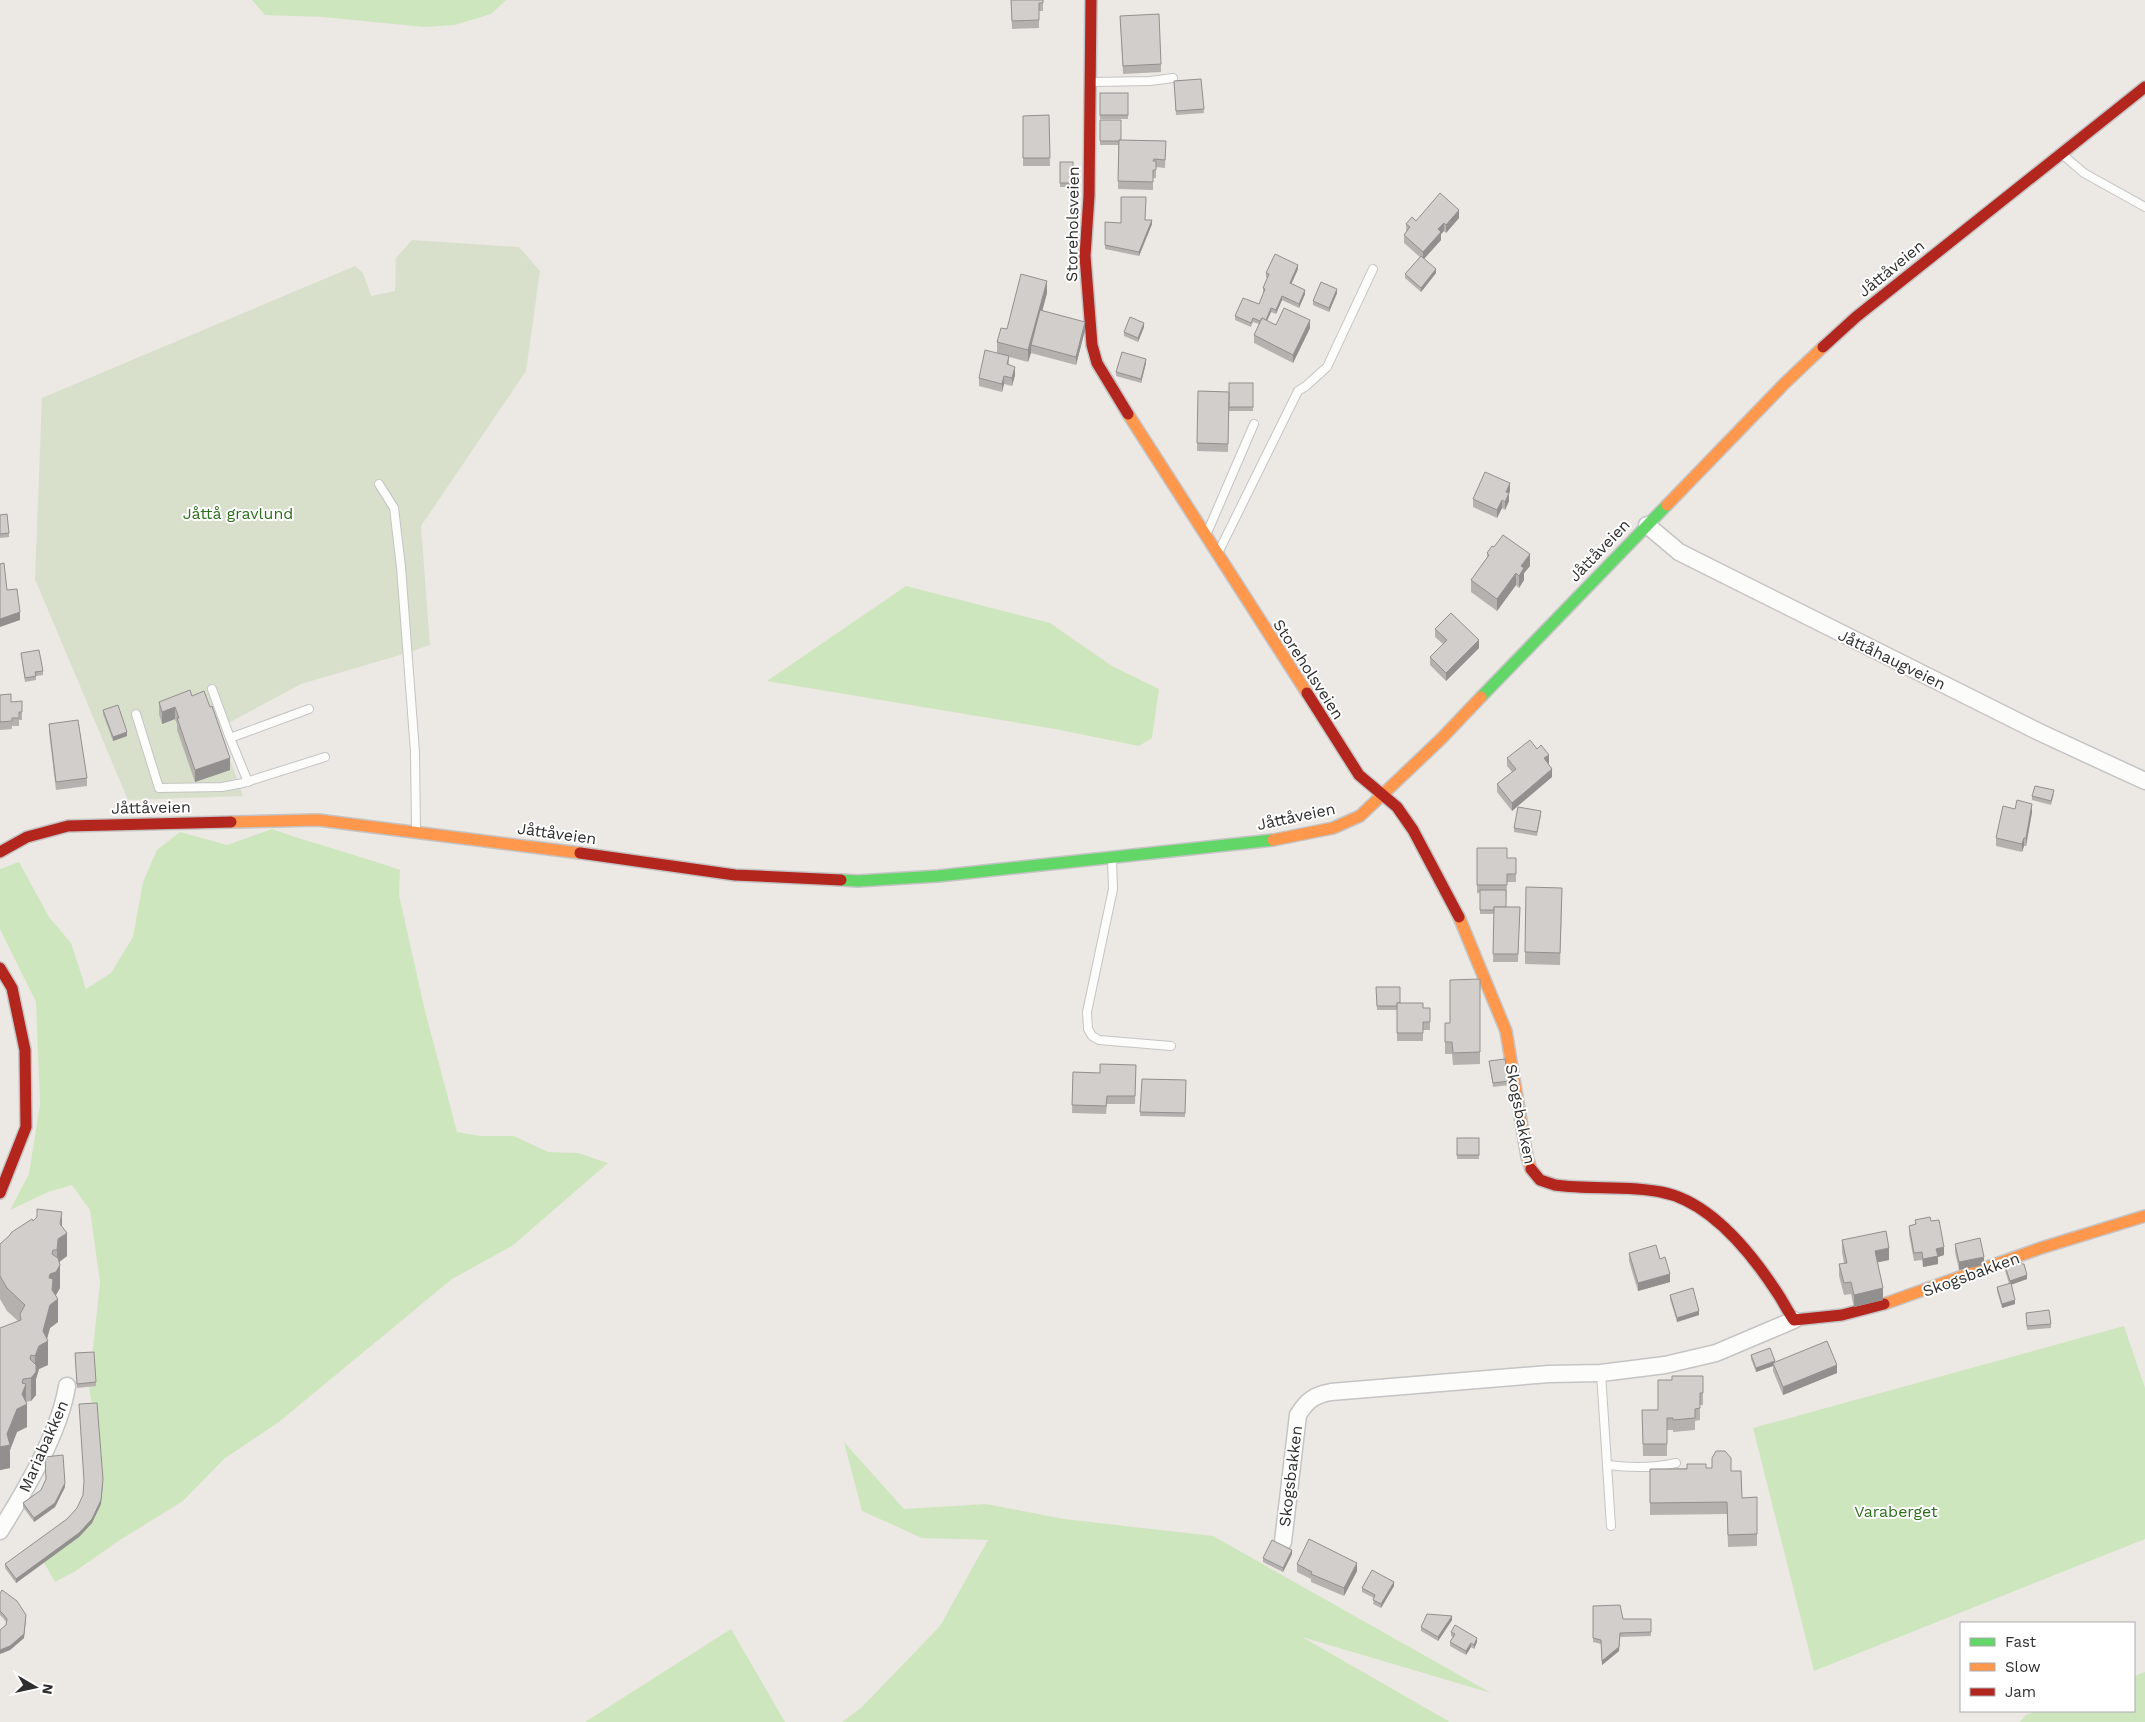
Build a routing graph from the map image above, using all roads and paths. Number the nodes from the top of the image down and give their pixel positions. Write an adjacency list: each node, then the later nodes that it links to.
1 (1090, 0): 3 (main road, Storeholsveien)
2 (1173, 78): 3 (lane)
3 (1090, 82): 11 (main road, Storeholsveien)
4 (2145, 87): 5 (main road, Jåttåveien)
5 (2062, 153): 6 (lane); 10 (main road, Jåttåveien)
6 (2145, 207)
7 (1373, 269): 12 (lane)
8 (1254, 424): 11 (lane)
9 (379, 484): 21 (lane)
10 (1647, 525): 18 (street, Jåttåhaugveien); 20 (main road, Jåttåveien)
11 (1205, 537): 12 (main road, Storeholsveien)
12 (1218, 554): 20 (main road, Storeholsveien)
13 (212, 689): 16 (lane)
14 (309, 709): 16 (lane)
15 (136, 714): 19 (lane)
16 (230, 738): 19 (lane)
17 (325, 757): 19 (lane)
18 (2145, 781)
19 (248, 782)
20 (1382, 794): 23 (main road, Jåttåveien); 28 (main road, Skogsbakken)
21 (416, 832): 22 (main road, Jåttåveien); 23 (main road, Jåttåveien)
22 (0, 851)
23 (1112, 857): 25 (lane)
24 (0, 968): 26 (main road)
25 (1171, 1046)
26 (0, 1193)
27 (2145, 1216): 28 (main road, Skogsbakken)
28 (1794, 1320): 29 (street, Skogsbakken)
29 (1601, 1373): 32 (lane); 35 (street, Skogsbakken)
30 (67, 1386): 34 (street, Mariabakken)
31 (1676, 1462): 32 (lane)
32 (1608, 1464): 33 (lane)
33 (1612, 1526)
34 (0, 1531)
35 (1282, 1542)

